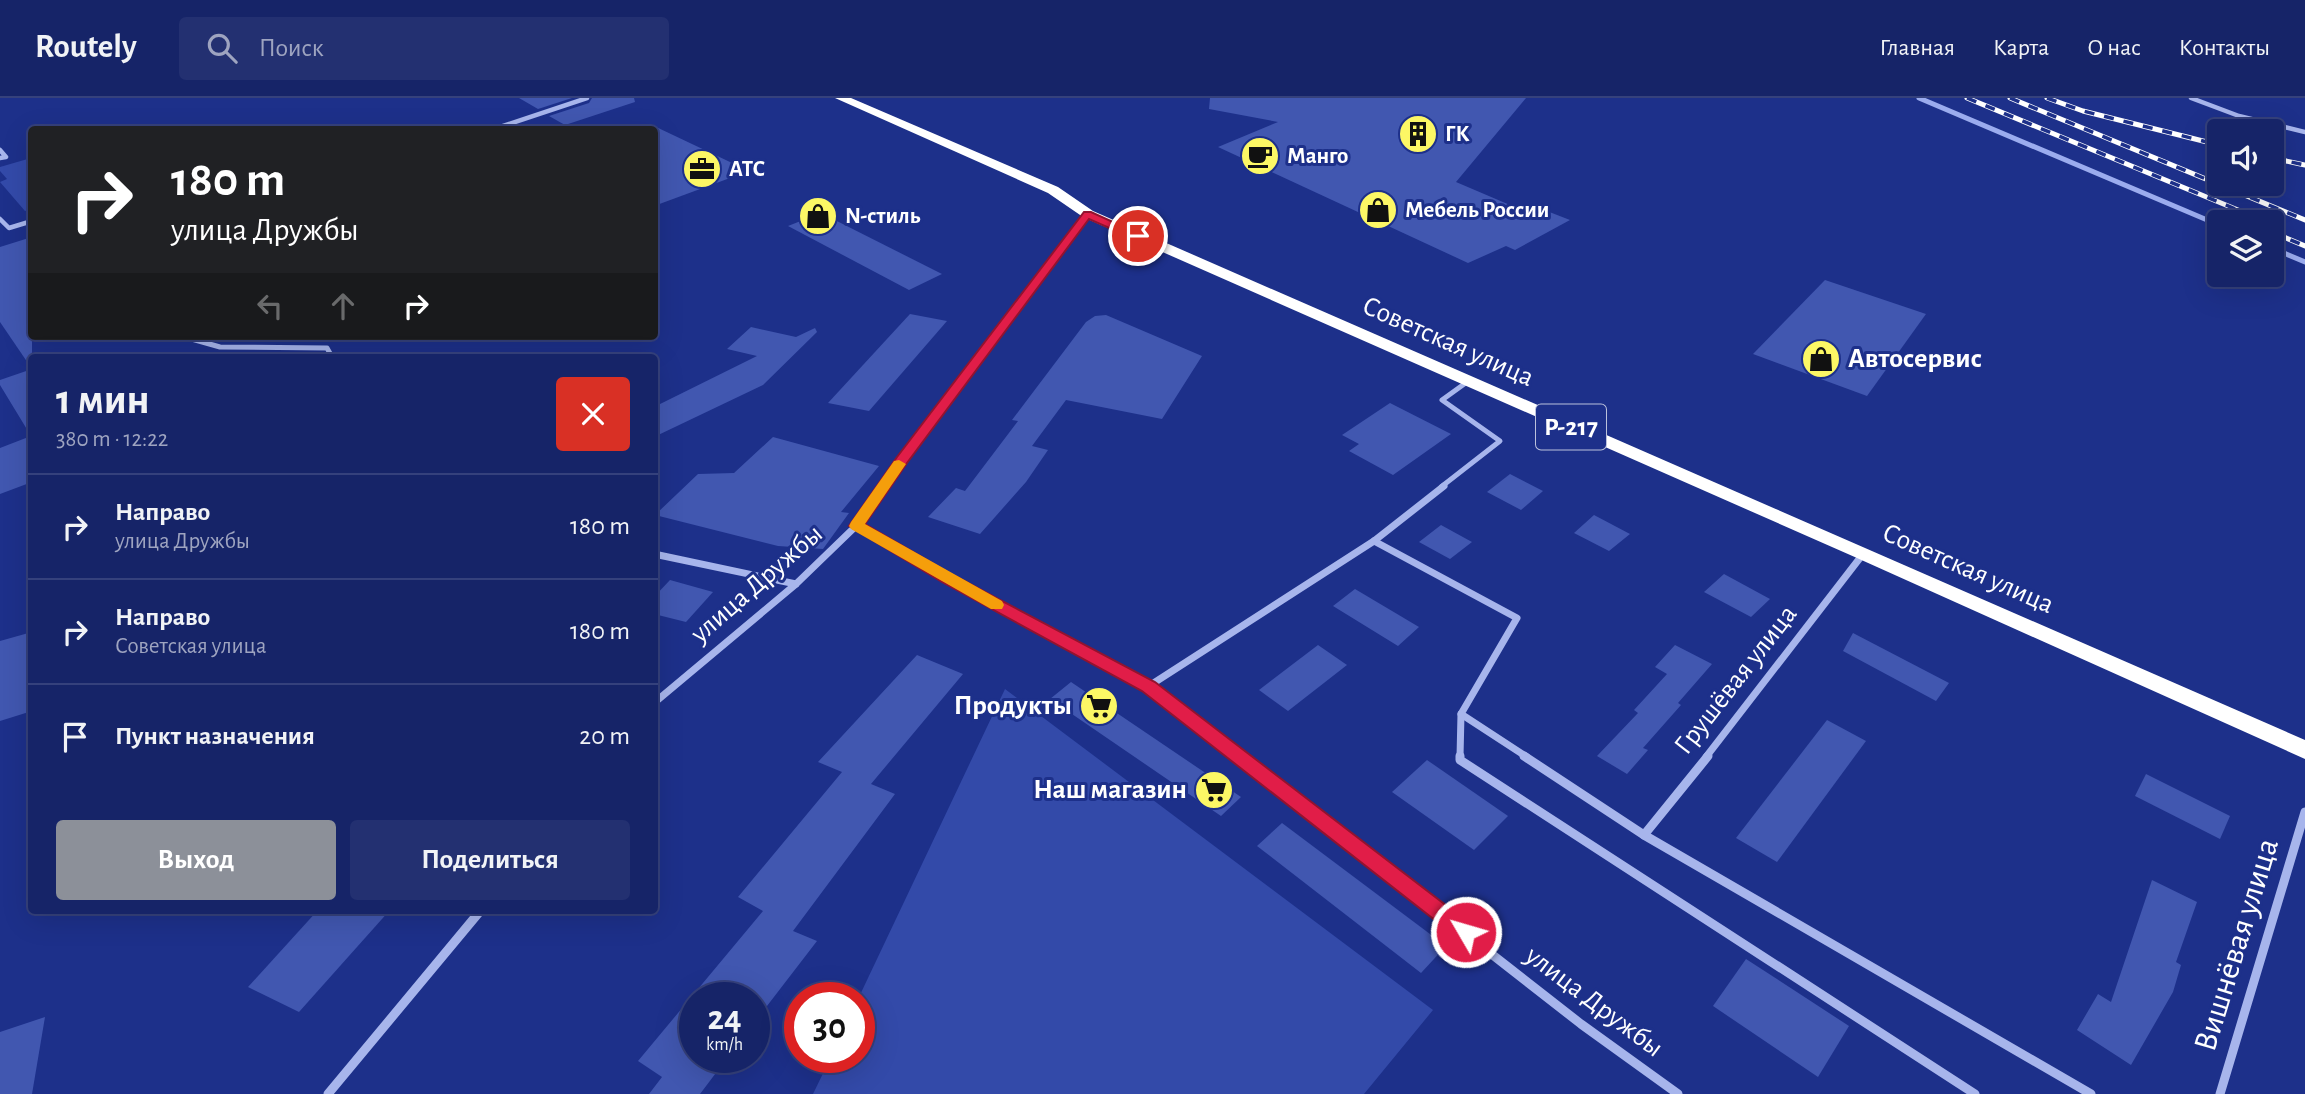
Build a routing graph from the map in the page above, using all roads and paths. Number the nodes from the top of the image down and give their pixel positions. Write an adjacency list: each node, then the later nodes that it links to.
1 (586, 98): 4 (street)
2 (841, 98): 8 (highway, Советская улица / Р-217)
3 (2191, 98): 5 (street)
4 (504, 126)
5 (2305, 132)
6 (0, 150): 7 (street)
7 (0, 158)
8 (1087, 214): 13 (highway, Советская улица / Р-217); 14 (street, улица Дружбы)
9 (0, 219): 10 (street)
10 (28, 222)
11 (195, 340): 12 (street)
12 (330, 354)
13 (1467, 382): 15 (street); 16 (highway, Советская улица / Р-217)
14 (856, 526): 18 (street, улица Дружбы); 19 (street, улица Дружбы)
15 (1374, 541): 19 (street); 21 (street)
16 (1864, 553): 22 (highway, Советская улица / Р-217); 24 (street, Грушёвая улица)
17 (658, 555): 18 (street)
18 (796, 583): 20 (street, улица Дружбы)
19 (1149, 686): 27 (street, улица Дружбы)
20 (658, 701)
21 (1461, 714): 24 (street); 28 (street)
22 (2305, 750)
23 (2305, 812): 30 (street, Вишнёвая улица)
24 (1644, 835): 29 (street)
25 (478, 914): 26 (street)
26 (328, 1094)
27 (1678, 1094)
28 (1975, 1094)
29 (2091, 1094)
30 (2220, 1094)

